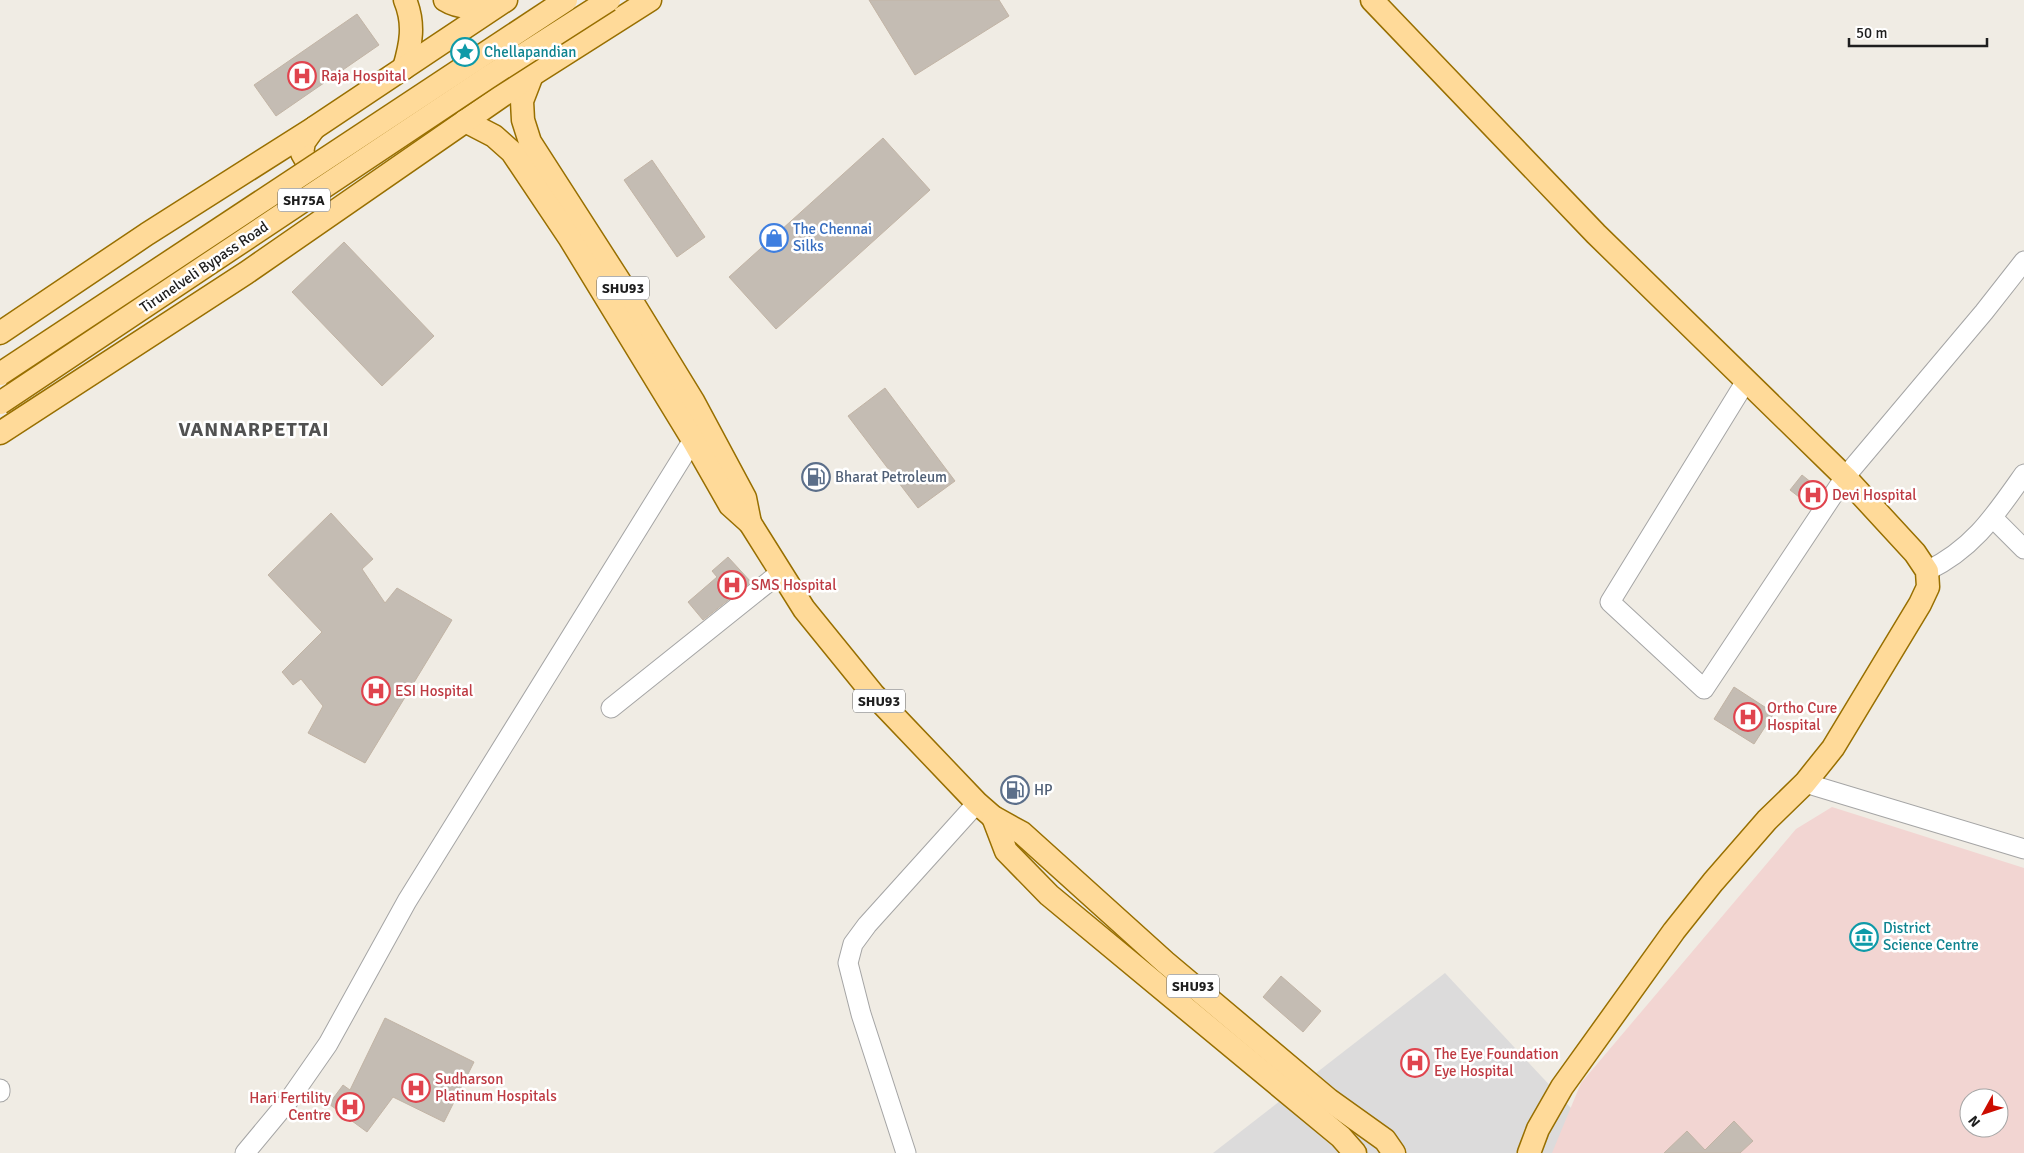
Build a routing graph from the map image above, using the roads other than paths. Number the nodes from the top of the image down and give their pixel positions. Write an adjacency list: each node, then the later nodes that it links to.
1 (405, 0): 10 (main road)
2 (445, 0): 8 (main road)
3 (566, 0): 17 (main road, Tirunelveli Bypass Road / SH75A, bridge)
4 (609, 0): 19 (main road, Tirunelveli Bypass Road / SH75A, bridge)
5 (623, 0): 9 (main road)
6 (650, 0): 9 (main road)
7 (1372, 0): 18 (main road)
8 (502, 3): 10 (main road)
9 (608, 27): 11 (main road)
10 (404, 68): 13 (main road)
11 (532, 74): 12 (main road); 25 (main road, SHU93)
12 (465, 121): 14 (main road); 21 (main road, SHU93)
13 (314, 128): 14 (main road); 16 (main road)
14 (358, 196): 20 (main road)
15 (2024, 261): 23 (street)
16 (0, 333)
17 (0, 374)
18 (1746, 381): 23 (main road); 23 (street)
19 (0, 403)
20 (0, 433)
21 (693, 440): 25 (main road, SHU93); 33 (street)
22 (2024, 474): 24 (street)
23 (1845, 477): 27 (main road)
24 (1992, 518): 26 (street); 27 (street)
25 (750, 523): 28 (main road, SHU93)
26 (2024, 549)
27 (1927, 570): 30 (main road)
28 (781, 572): 29 (street); 31 (main road, SHU93)
29 (611, 708)
30 (1806, 783): 32 (street); 37 (main road)
31 (986, 810): 34 (street); 35 (main road, SHU93); 36 (main road, SHU93)
32 (2024, 849)
33 (245, 1153)
34 (906, 1153)
35 (1356, 1153)
36 (1394, 1153)
37 (1529, 1153)

